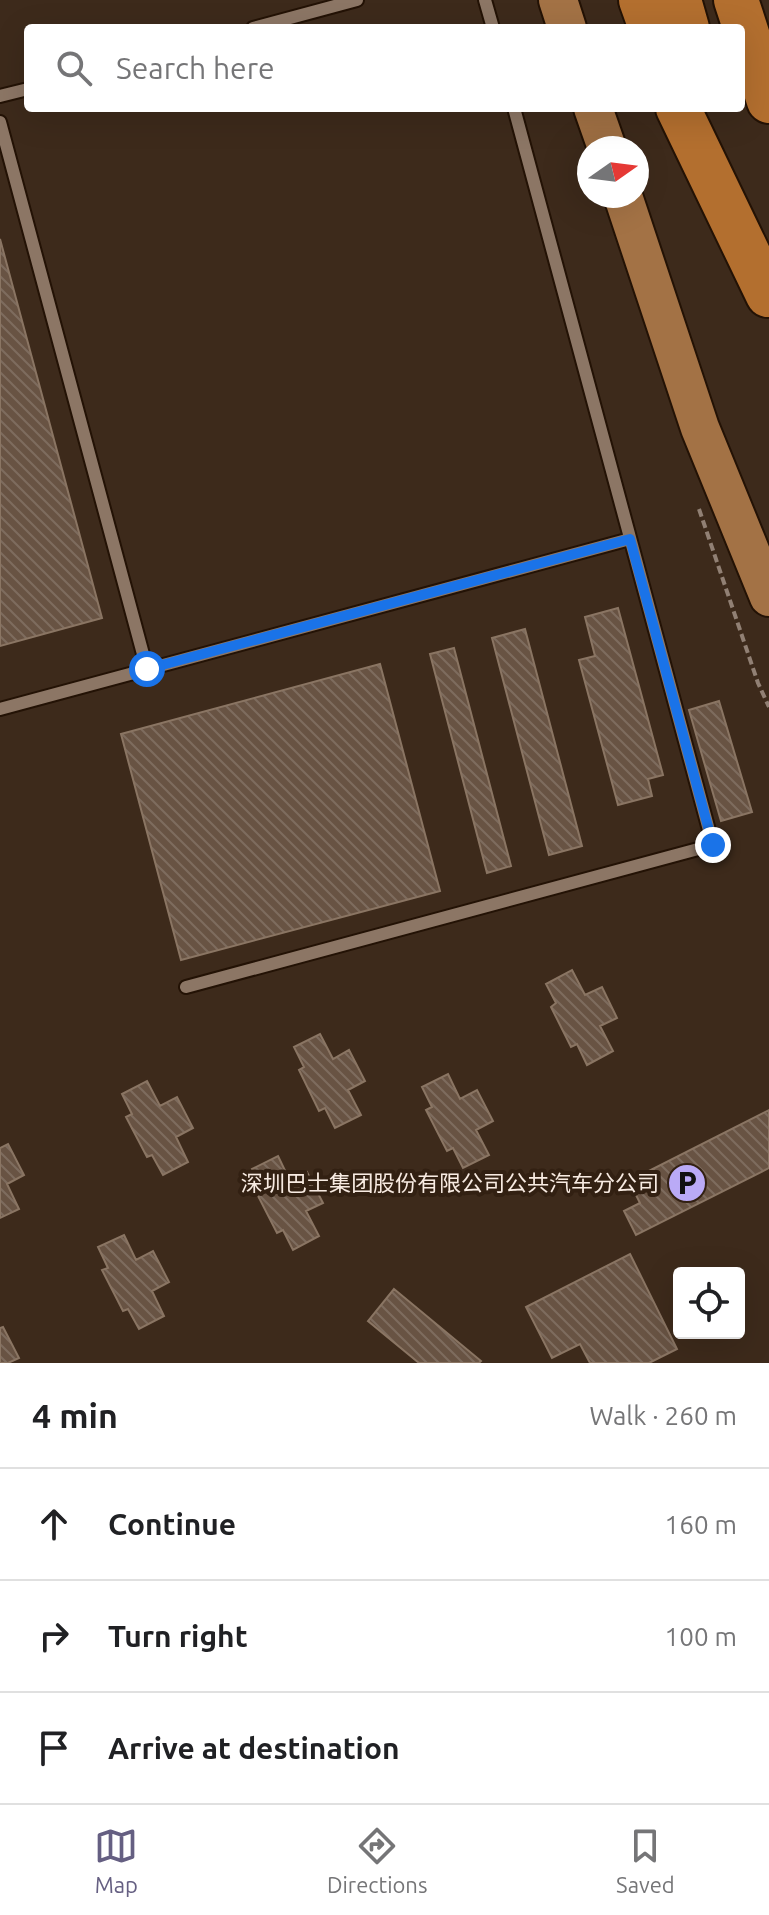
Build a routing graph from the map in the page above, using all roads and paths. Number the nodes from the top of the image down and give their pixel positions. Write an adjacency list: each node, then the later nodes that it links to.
1 (357, 0): 7 (lane)
2 (485, 0): 8 (lane)
3 (558, 0): 9 (main road)
4 (641, 0): 10 (highway)
5 (679, 0): 11 (highway)
6 (736, 0): 12 (highway)
7 (268, 24)
8 (492, 24)
9 (566, 24)
10 (650, 24)
11 (686, 24)
12 (744, 24)
13 (745, 28): 16 (highway)
14 (24, 90): 15 (lane)
15 (0, 96)
16 (769, 101)
17 (515, 112): 25 (lane)
18 (594, 112): 22 (main road)
19 (680, 112): 24 (highway)
20 (711, 112): 24 (highway)
21 (0, 122): 27 (lane)
22 (603, 136)
23 (627, 208): 26 (main road)
24 (769, 296)
25 (630, 539): 27 (lane); 29 (lane)
26 (769, 597)
27 (147, 669): 28 (lane)
28 (0, 709)
29 (186, 987)

